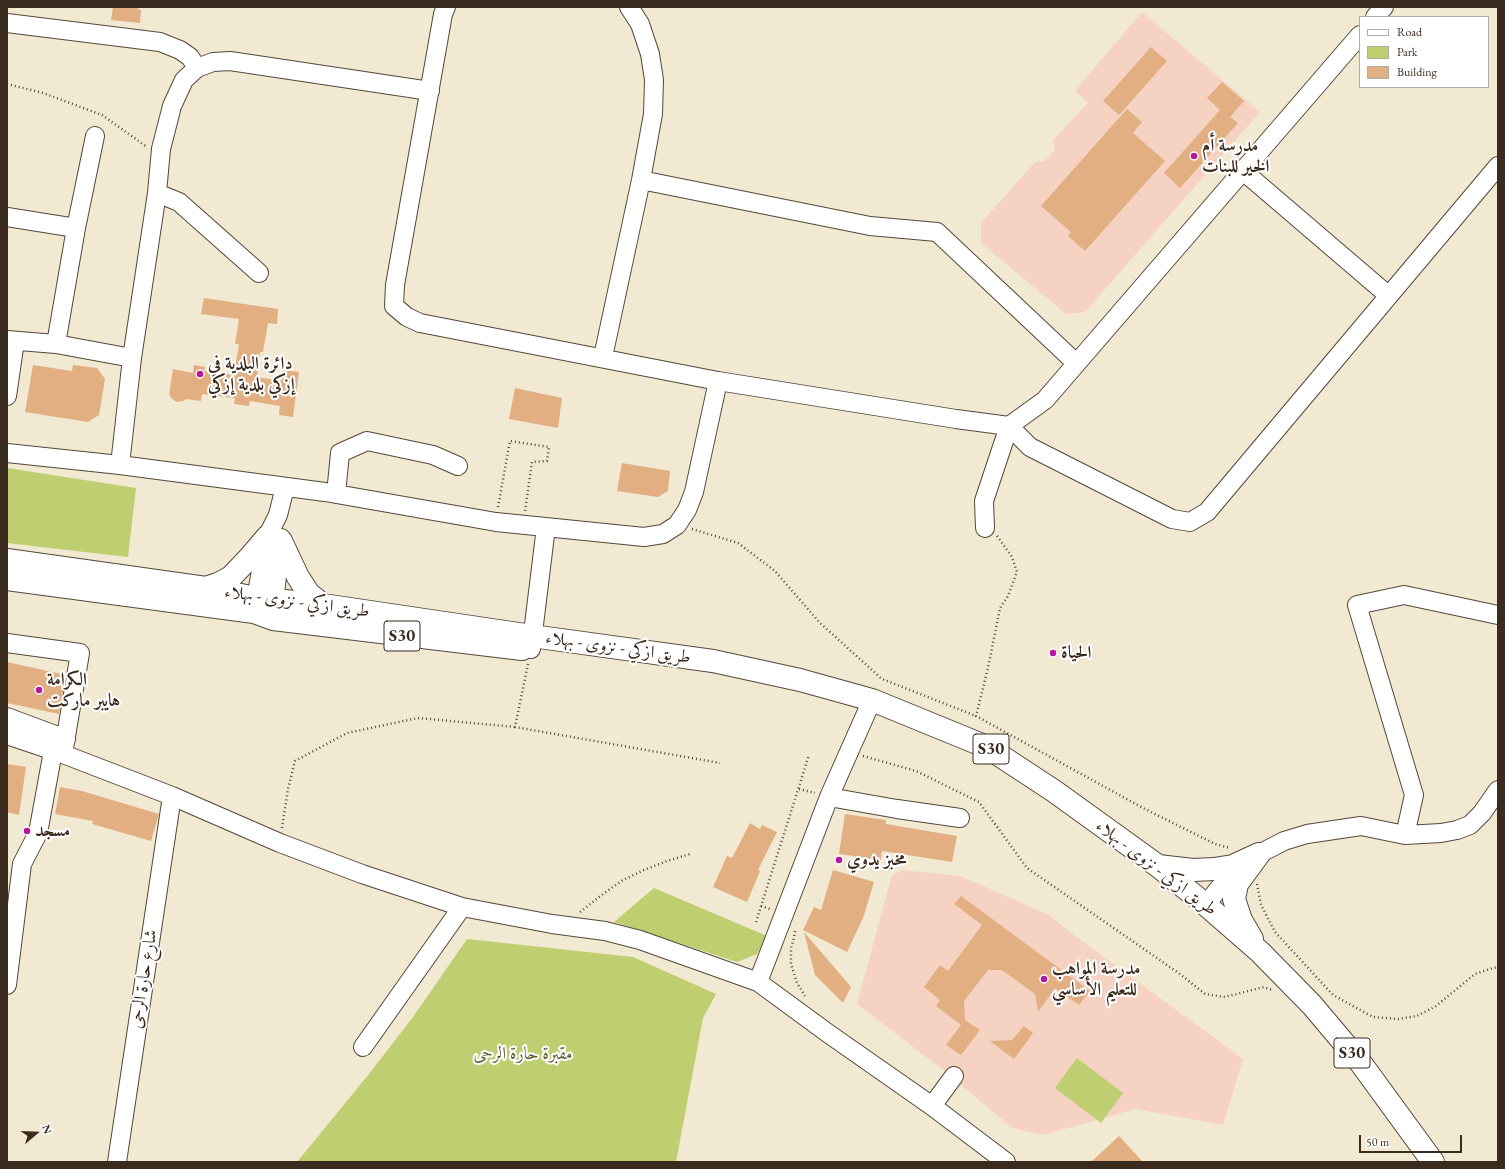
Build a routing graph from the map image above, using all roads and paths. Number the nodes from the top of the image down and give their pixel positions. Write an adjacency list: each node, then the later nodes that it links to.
1 (446, 7): 9 (street)
2 (629, 7): 14 (street)
3 (1384, 7): 4 (street)
4 (1376, 16)
5 (7, 23): 7 (street)
6 (1359, 36): 13 (street)
7 (197, 68): 9 (street); 11 (street)
8 (7, 84): 11 (path)
9 (430, 91): 22 (street)
10 (95, 136): 17 (street)
11 (161, 149): 15 (street)
12 (1498, 166): 19 (street)
13 (1243, 171): 19 (street); 24 (street)
14 (641, 180): 22 (street); 24 (street)
15 (157, 193): 18 (street); 23 (street)
16 (7, 218): 17 (street)
17 (76, 228): 21 (street)
18 (259, 273)
19 (1389, 296): 27 (street)
20 (11, 341): 21 (street); 26 (street)
21 (56, 344): 23 (street)
22 (603, 357): 25 (street)
23 (132, 358): 29 (street)
24 (1076, 363): 27 (street)
25 (718, 381): 27 (street); 35 (street)
26 (7, 396)
27 (1009, 426): 37 (street)
28 (7, 453): 29 (street)
29 (120, 465): 31 (street)
30 (458, 466): 32 (street)
31 (285, 487): 32 (street); 38 (street)
32 (336, 494): 33 (street)
33 (496, 522): 34 (street); 34 (path)
34 (523, 524): 36 (street)
35 (677, 525): 36 (street); 49 (path)
36 (546, 527): 46 (street)
37 (985, 528): 49 (path)
38 (274, 539): 41 (main road); 42 (main road); 43 (street)
39 (7, 560): 41 (main road, طريق ازكي - نزوى - بهلاء / S30)
40 (7, 579): 43 (main road, طريق ازكي - نزوى - بهلاء / S30)
41 (206, 588): 43 (main road, طريق ازكي - نزوى - بهلاء / S30)
42 (323, 605): 43 (main road, طريق ازكي - نزوى - بهلاء / S30); 46 (main road, طريق ازكي - نزوى - بهلاء / S30)
43 (264, 607): 46 (main road, طريق ازكي - نزوى - بهلاء / S30)
44 (1498, 615): 60 (street)
45 (7, 643): 52 (street)
46 (532, 643): 47 (main road, طريق ازكي - نزوى - بهلاء / S30); 50 (path)
47 (872, 700): 58 (street); 64 (main road, طريق ازكي - نزوى - بهلاء / S30)
48 (7, 716): 52 (street)
49 (976, 716): 63 (path)
50 (515, 727): 55 (path); 61 (path)
51 (7, 735): 52 (street)
52 (61, 748): 57 (street); 73 (street)
53 (809, 755): 67 (path)
54 (868, 758): 74 (path)
55 (720, 763)
56 (1498, 790): 60 (street)
57 (172, 796): 61 (street); 79 (street, شارع حارة الرحى)
58 (829, 797): 59 (street); 72 (street)
59 (960, 818)
60 (1405, 835): 63 (street)
61 (280, 843): 66 (street)
62 (690, 854): 69 (path)
63 (1259, 854): 64 (main road); 65 (street); 70 (main road); 71 (path)
64 (1158, 866): 65 (main road, طريق ازكي - نزوى - بهلاء / S30)
65 (1206, 905): 70 (main road, طريق ازكي - نزوى - بهلاء / S30)
66 (462, 907): 69 (street); 76 (street)
67 (756, 922)
68 (796, 924): 75 (path)
69 (567, 926): 72 (street)
70 (1260, 952): 74 (main road, طريق ازكي - نزوى - بهلاء / S30)
71 (1498, 967)
72 (758, 982): 78 (street)
73 (7, 985)
74 (1295, 988): 81 (main road, طريق ازكي - نزوى - بهلاء / S30)
75 (807, 1000)
76 (363, 1048)
77 (954, 1076): 78 (street)
78 (932, 1106): 80 (street)
79 (117, 1162)
80 (1006, 1162)
81 (1433, 1162)

